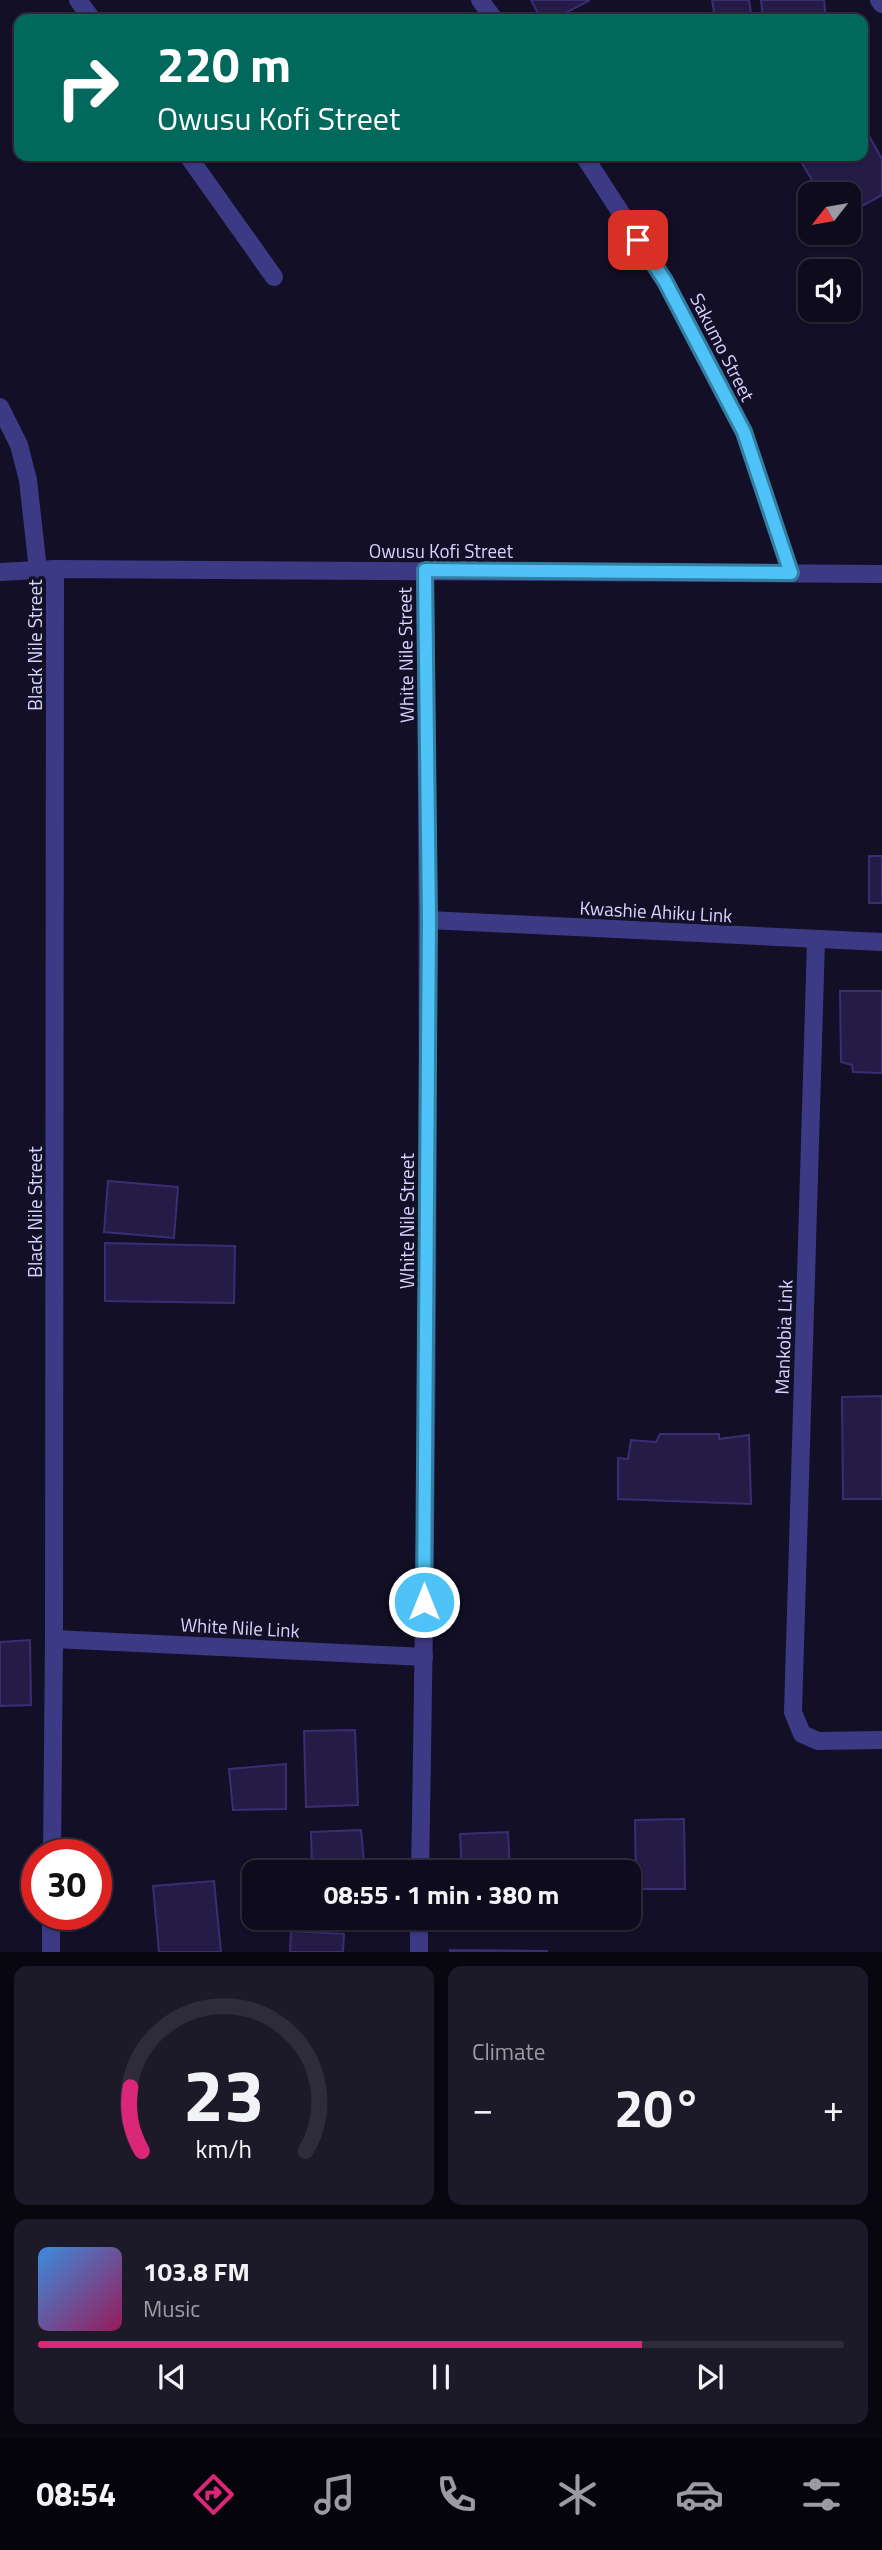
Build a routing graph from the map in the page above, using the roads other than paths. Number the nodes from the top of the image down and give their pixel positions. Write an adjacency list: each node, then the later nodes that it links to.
1 (192, 161): 3 (street)
2 (587, 161): 8 (street, Sakumo Street)
3 (274, 276)
4 (0, 407): 5 (street, Black Nile Street)
5 (46, 570): 6 (street, Owusu Kofi Street); 7 (street, Owusu Kofi Street); 13 (street, Black Nile Street)
6 (425, 570): 8 (street, Owusu Kofi Street); 10 (street, White Nile Street)
7 (0, 572)
8 (791, 573): 9 (street, Owusu Kofi Street)
9 (882, 574)
10 (429, 920): 11 (street, Kwashie Ahiku Link); 14 (street, White Nile Street)
11 (816, 941): 12 (street, Kwashie Ahiku Link); 15 (street, Mankobia Link)
12 (882, 942)
13 (54, 1639): 14 (street, White Nile Link); 16 (street, Black Nile Street)
14 (424, 1657): 17 (street, White Nile Street)
15 (882, 1740)
16 (52, 1839)
17 (420, 1860)
18 (51, 1930): 20 (street)
19 (419, 1930): 21 (street)
20 (51, 1951)
21 (419, 1951)

